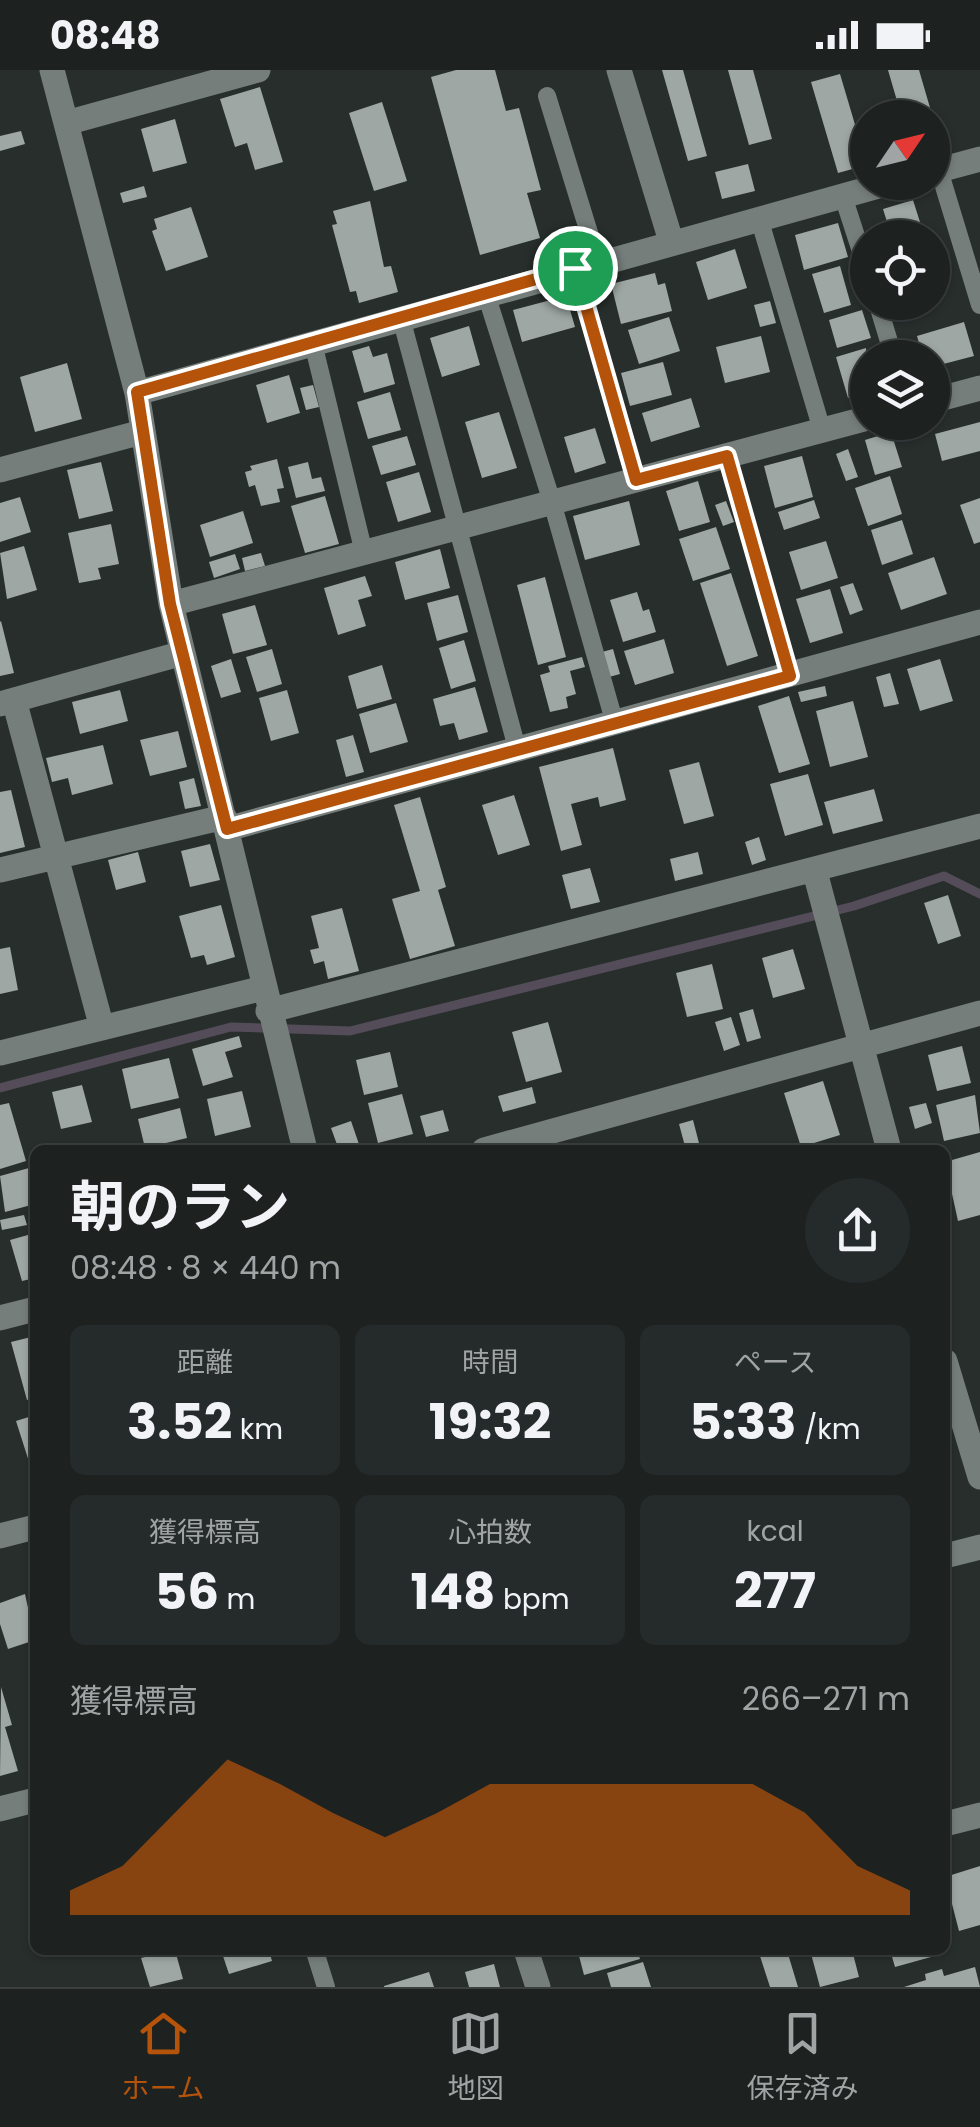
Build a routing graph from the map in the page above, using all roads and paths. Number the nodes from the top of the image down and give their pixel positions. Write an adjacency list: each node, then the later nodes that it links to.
1 (52, 70): 5 (street)
2 (258, 70): 5 (street)
3 (619, 70): 13 (street)
4 (547, 96): 14 (lane)
5 (66, 123): 20 (street)
6 (980, 159): 7 (street)
7 (950, 167)
8 (850, 194): 9 (street)
9 (844, 196): 11 (street); 12 (lane)
10 (946, 200): 16 (lane)
11 (759, 218): 13 (street); 23 (lane)
12 (851, 220)
13 (671, 241): 14 (street)
14 (587, 265): 15 (street); 27 (lane)
15 (486, 294): 17 (street); 28 (lane)
16 (980, 305)
17 (401, 318): 18 (street); 29 (lane)
18 (313, 342): 20 (street); 30 (lane)
19 (980, 388): 21 (street)
20 (137, 392): 24 (street)
21 (950, 396)
22 (850, 423): 23 (street)
23 (822, 430): 25 (street)
24 (142, 432): 26 (street); 31 (street)
25 (727, 456): 27 (street); 34 (lane)
26 (0, 470)
27 (636, 480): 28 (street)
28 (552, 502): 29 (street); 36 (lane)
29 (458, 527): 30 (street); 37 (lane)
30 (364, 552): 31 (street)
31 (170, 604): 33 (street)
32 (980, 622): 34 (street)
33 (183, 653): 35 (street); 38 (street)
34 (790, 676): 36 (street)
35 (7, 702): 40 (street)
36 (615, 724): 37 (street)
37 (518, 752): 38 (street)
38 (225, 823): 40 (street); 43 (street)
39 (980, 826): 42 (street)
40 (55, 857): 41 (street); 45 (street)
41 (0, 870)
42 (815, 872): 43 (street); 46 (street)
43 (266, 1000): 45 (street); 48 (street)
44 (980, 1013): 46 (street)
45 (102, 1028): 47 (street)
46 (862, 1044): 49 (street); 50 (street)
47 (0, 1053)
48 (305, 1145)
49 (502, 1145)
50 (888, 1145)
51 (30, 1310): 52 (street)
52 (0, 1318)
53 (950, 1378): 54 (street)
54 (980, 1478)
55 (30, 1527): 56 (street)
56 (0, 1536)
57 (980, 1547): 58 (street)
58 (950, 1555)
59 (30, 1801): 60 (street)
60 (0, 1810)
61 (980, 1815): 62 (street)
62 (950, 1823)
63 (316, 1955): 65 (lane)
64 (528, 1955): 66 (street)
65 (326, 1987)
66 (538, 1987)

